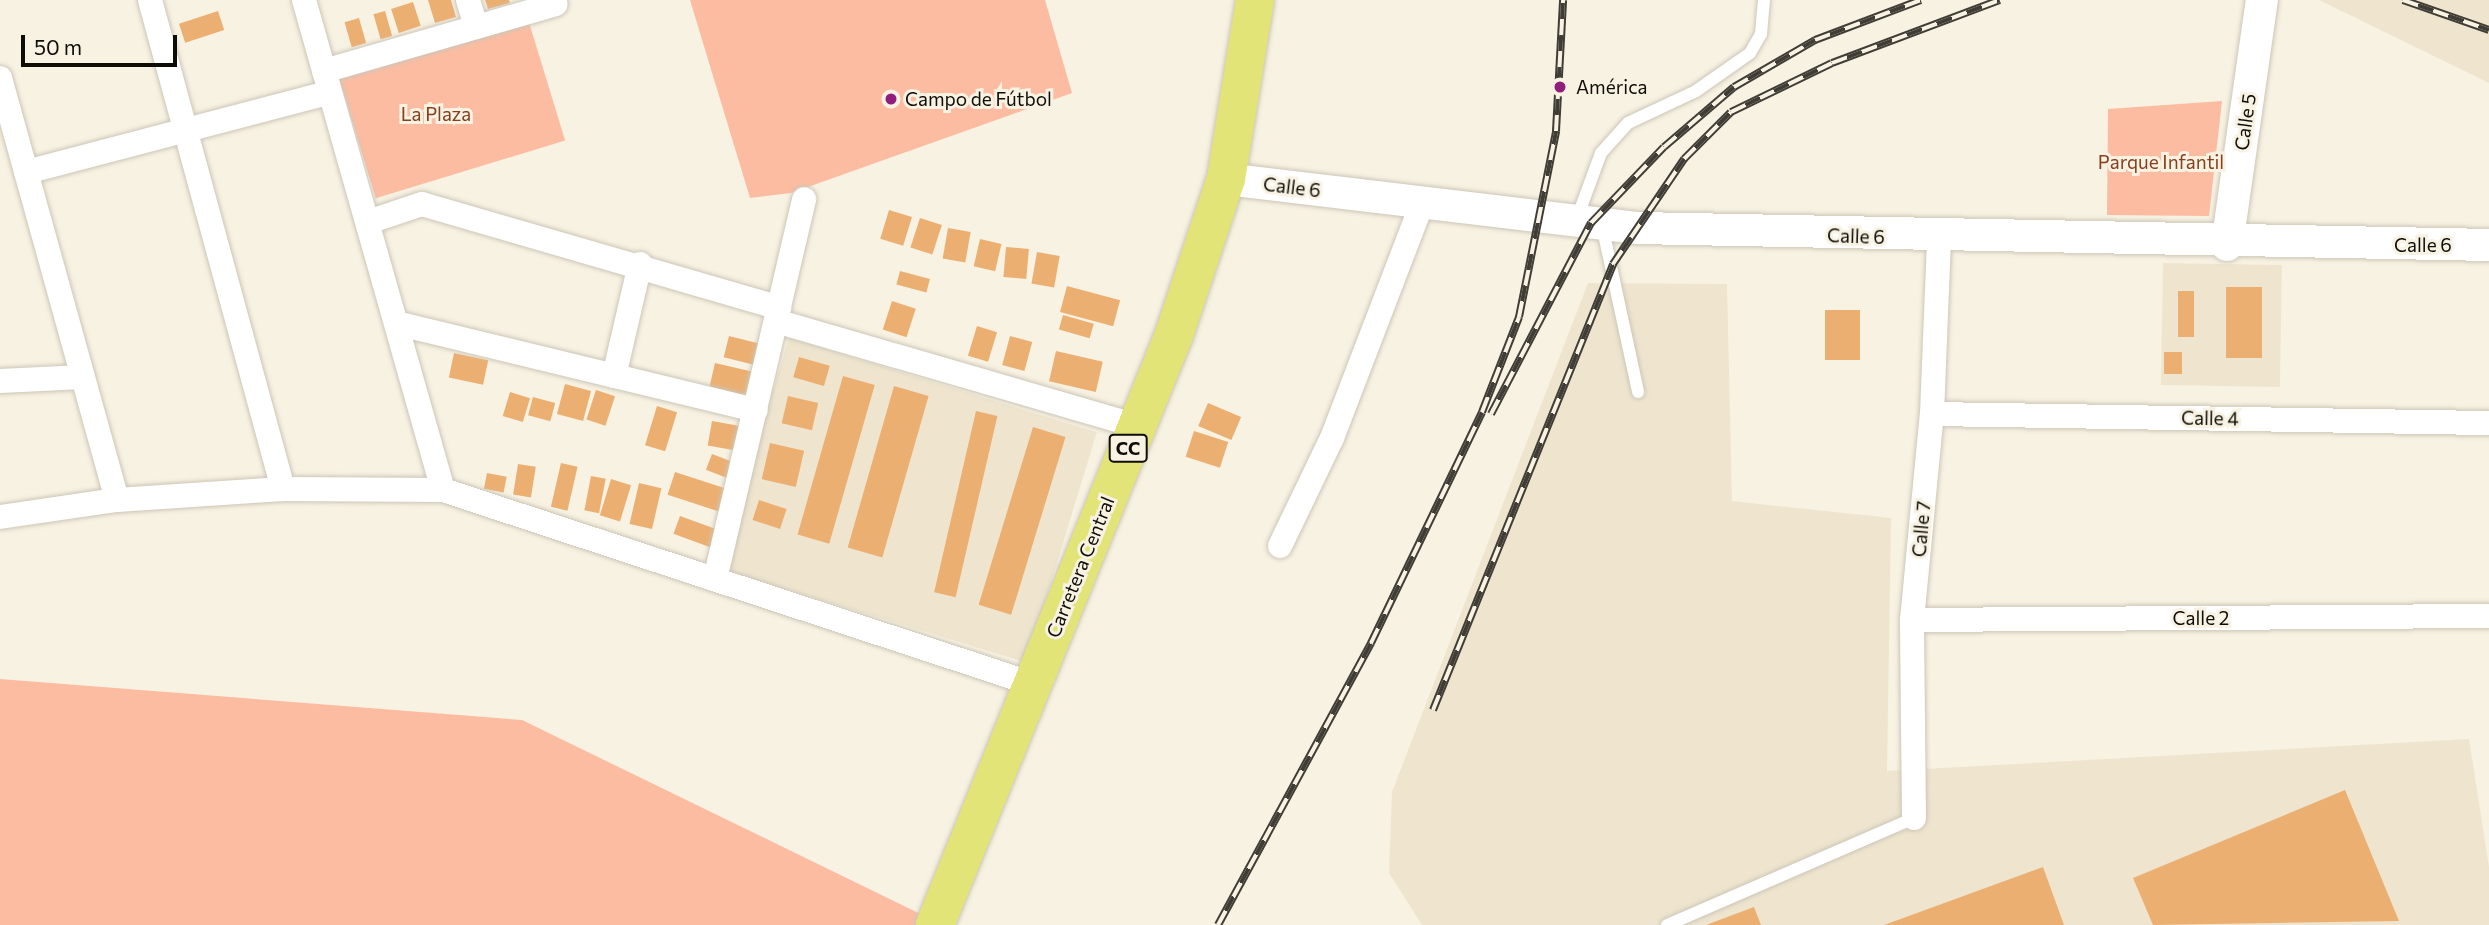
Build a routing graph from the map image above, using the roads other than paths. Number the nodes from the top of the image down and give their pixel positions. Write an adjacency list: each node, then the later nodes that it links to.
1 (150, 0): 11 (street)
2 (304, 0): 10 (street)
3 (468, 0): 8 (street)
4 (1255, 0): 13 (highway, Carretera Central / CC)
5 (1764, 0): 17 (lane)
6 (2262, 0): 19 (street, Calle 5)
7 (556, 4): 8 (street)
8 (476, 27): 10 (street)
9 (0, 78): 12 (street)
10 (327, 82): 11 (street); 16 (street)
11 (185, 132): 12 (street); 32 (street)
12 (26, 172): 25 (street)
13 (1226, 179): 15 (street, Calle 6); 31 (highway, Carretera Central / CC)
14 (804, 199): 22 (street)
15 (1422, 203): 17 (street, Calle 6); 36 (street)
16 (370, 221): 21 (street); 23 (street)
17 (1589, 223): 18 (street, Calle 6); 27 (lane)
18 (1939, 239): 19 (street, Calle 6); 29 (street, Calle 7)
19 (2227, 245): 20 (street, Calle 6)
20 (2489, 245)
21 (640, 264): 22 (street); 24 (street)
22 (778, 315): 28 (street); 31 (street)
23 (400, 324): 24 (street); 33 (street)
24 (614, 376): 28 (street)
25 (83, 377): 26 (street); 34 (street)
26 (0, 381)
27 (1638, 392)
28 (756, 410): 37 (street)
29 (1932, 414): 30 (street, Calle 4); 39 (street, Calle 7)
30 (2489, 423)
31 (1137, 426): 40 (highway, Carretera Central / CC)
32 (283, 489): 33 (street); 34 (street)
33 (443, 489): 37 (street)
34 (117, 500): 35 (street)
35 (0, 517)
36 (1280, 546)
37 (716, 575): 40 (street)
38 (2489, 616): 39 (street, Calle 2)
39 (1912, 620): 41 (street, Calle 7)
40 (1033, 684): 42 (highway, Carretera Central / CC)
41 (1914, 818): 43 (lane)
42 (935, 925)
43 (1667, 925)

